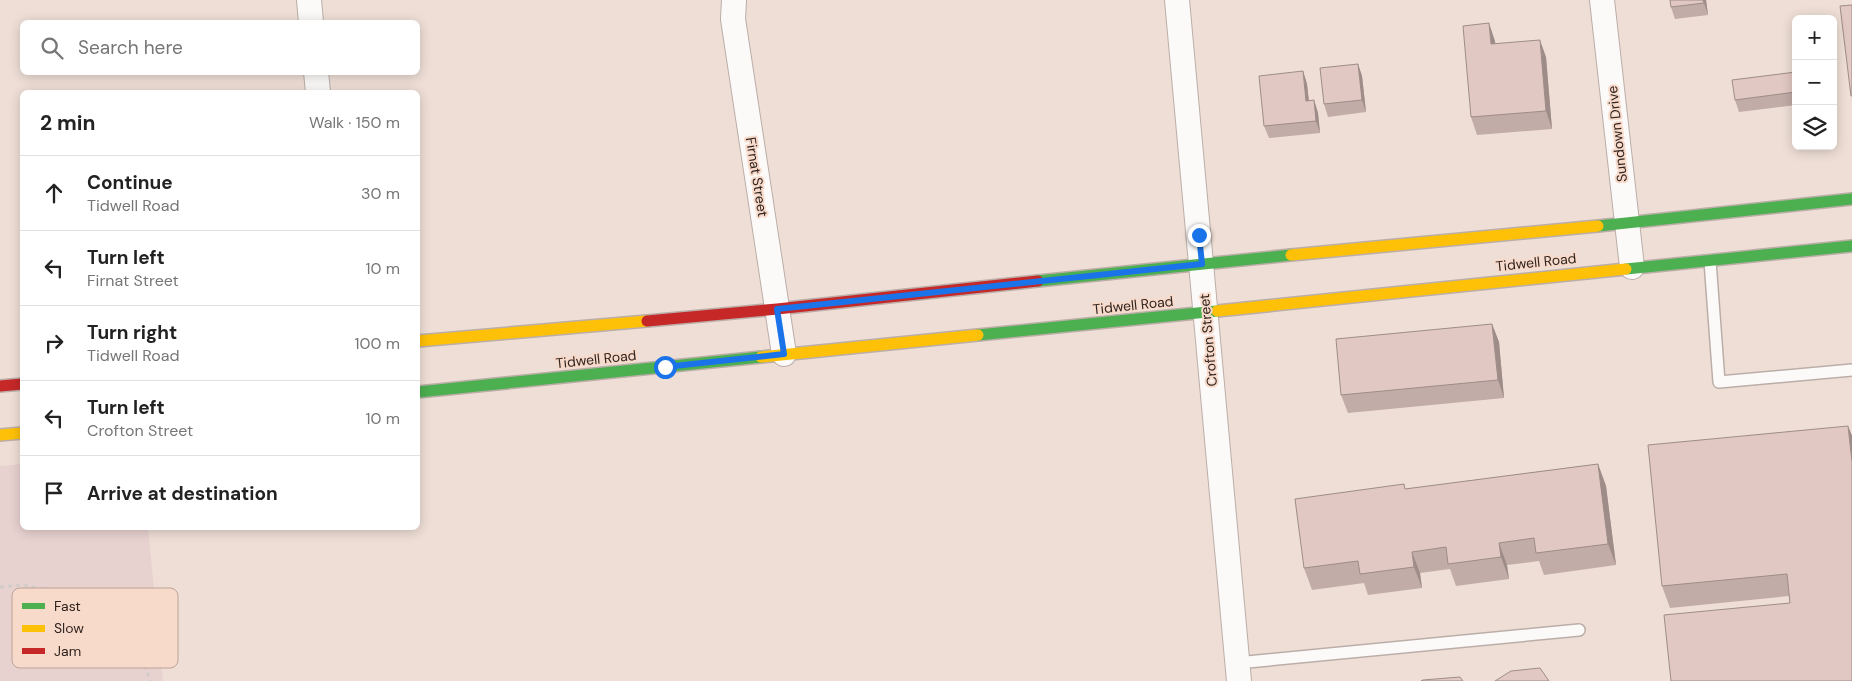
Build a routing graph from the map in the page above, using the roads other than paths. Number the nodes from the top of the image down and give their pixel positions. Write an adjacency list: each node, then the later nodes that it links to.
1 (308, 0): 5 (street)
2 (734, 0): 14 (street, Firnat Street)
3 (1177, 0): 12 (street, Crofton Street)
4 (1602, 0): 9 (street, Sundown Drive)
5 (311, 20)
6 (316, 75): 7 (street)
7 (318, 90)
8 (1852, 199): 9 (main road)
9 (1627, 223): 12 (main road); 13 (street, Sundown Drive)
10 (1852, 246): 11 (main road, Tidwell Road)
11 (1710, 260): 13 (main road, Tidwell Road); 18 (lane)
12 (1202, 264): 14 (main road); 15 (street, Crofton Street)
13 (1632, 267): 15 (main road, Tidwell Road)
14 (777, 309): 16 (main road); 17 (street, Firnat Street)
15 (1206, 313): 17 (main road, Tidwell Road); 25 (street, Crofton Street)
16 (420, 341)
17 (784, 354): 21 (main road, Tidwell Road)
18 (1852, 370)
19 (20, 384): 20 (main road)
20 (0, 386)
21 (420, 392)
22 (20, 433): 23 (main road)
23 (0, 435)
24 (1578, 630): 25 (lane)
25 (1238, 672)

